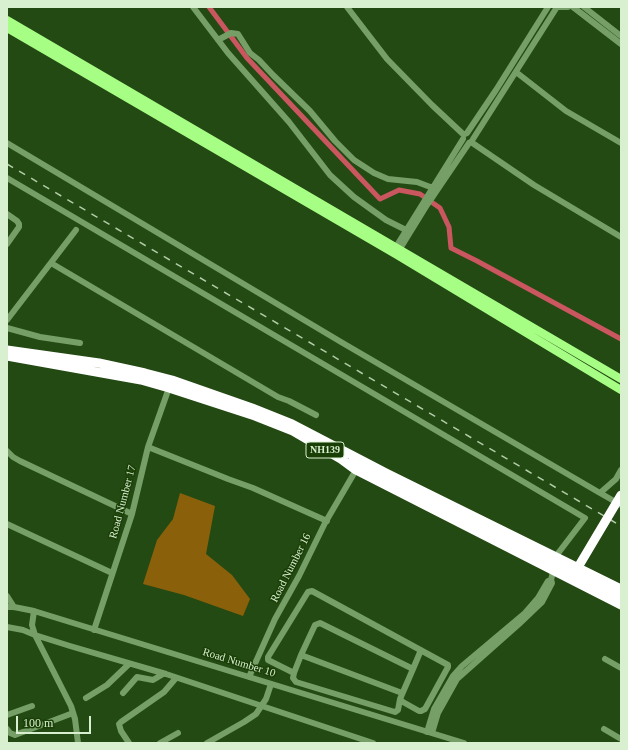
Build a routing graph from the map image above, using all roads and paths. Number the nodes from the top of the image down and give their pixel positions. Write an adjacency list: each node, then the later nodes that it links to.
1 (193, 7): 12 (street)
2 (347, 7): 15 (street)
3 (548, 7): 15 (street)
4 (557, 7): 14 (street)
5 (560, 7): 6 (street)
6 (568, 7)
7 (573, 7): 13 (street)
8 (584, 7): 11 (street)
9 (7, 20): 27 (main road)
10 (7, 28): 27 (main road)
11 (621, 36)
12 (218, 40): 20 (street); 24 (street)
13 (621, 44)
14 (516, 72): 16 (street); 18 (street)
15 (465, 136): 16 (street); 16 (street); 20 (street)
16 (471, 141): 20 (street); 25 (street)
17 (7, 143): 42 (street)
18 (621, 143)
19 (7, 178): 48 (street)
20 (433, 191): 21 (street)
21 (425, 204): 24 (street); 27 (street)
22 (7, 214): 26 (street)
23 (76, 230): 28 (street)
24 (406, 230): 27 (street)
25 (621, 237)
26 (7, 244)
27 (396, 251): 34 (main road); 36 (main road)
28 (51, 263): 29 (street); 37 (street)
29 (7, 320)
30 (7, 328): 31 (street)
31 (80, 343)
32 (7, 350): 35 (highway, NH139)
33 (7, 356): 35 (highway, NH139)
34 (621, 379)
35 (170, 384): 38 (street, Road Number 17); 40 (highway, NH139)
36 (621, 390)
37 (316, 415)
38 (148, 447): 45 (street, Road Number 17); 46 (street)
39 (7, 451): 45 (street)
40 (349, 460): 46 (street, Road Number 16); 48 (highway, NH139); 49 (highway, NH139); 51 (highway, bridge)
41 (621, 470): 42 (street)
42 (600, 493): 44 (street)
43 (621, 495): 51 (highway, bridge)
44 (621, 506)
45 (132, 514): 50 (street, Road Number 17)
46 (327, 521): 72 (street, Road Number 16)
47 (7, 524): 50 (street)
48 (556, 556): 49 (street); 52 (highway, NH139)
49 (554, 570): 54 (highway, NH139); 82 (street)
50 (112, 573): 62 (street, Road Number 17)
51 (574, 574): 56 (highway, bridge)
52 (598, 577): 53 (highway, NH139); 54 (highway)
53 (621, 589)
54 (591, 590): 57 (highway, NH139)
55 (7, 596): 59 (street)
56 (621, 597)
57 (621, 605)
58 (7, 607): 59 (street, Road Number 10)
59 (14, 607): 60 (street, Road Number 10)
60 (34, 611): 62 (street, Road Number 10); 63 (street)
61 (7, 627): 63 (street)
62 (94, 630): 72 (street, Road Number 10)
63 (35, 635): 67 (street); 83 (street)
64 (422, 650): 69 (street); 70 (street); 81 (street)
65 (301, 655): 69 (street); 70 (street); 75 (street)
66 (605, 659): 68 (street)
67 (129, 664): 71 (street); 77 (street)
68 (621, 668)
69 (413, 669): 75 (street)
70 (294, 673): 78 (street)
71 (163, 674): 73 (street); 76 (street)
72 (249, 677): 74 (street, Road Number 10)
73 (176, 678): 80 (street); 91 (street)
74 (271, 684): 80 (street); 87 (street, Road Number 10)
75 (402, 692): 78 (street)
76 (123, 693)
77 (86, 698)
78 (400, 699): 81 (street)
79 (32, 706): 84 (street)
80 (262, 707): 93 (street); 94 (street)
81 (425, 709): 82 (street)
82 (435, 712): 87 (street)
83 (73, 713): 85 (street); 90 (street)
84 (7, 715)
85 (7, 729)
86 (604, 729): 89 (street)
87 (429, 732): 95 (street, Road Number 10)
88 (178, 733): 92 (street)
89 (621, 739)
90 (78, 743)
91 (129, 743)
92 (160, 743)
93 (207, 743)
94 (373, 743)
95 (460, 743)

